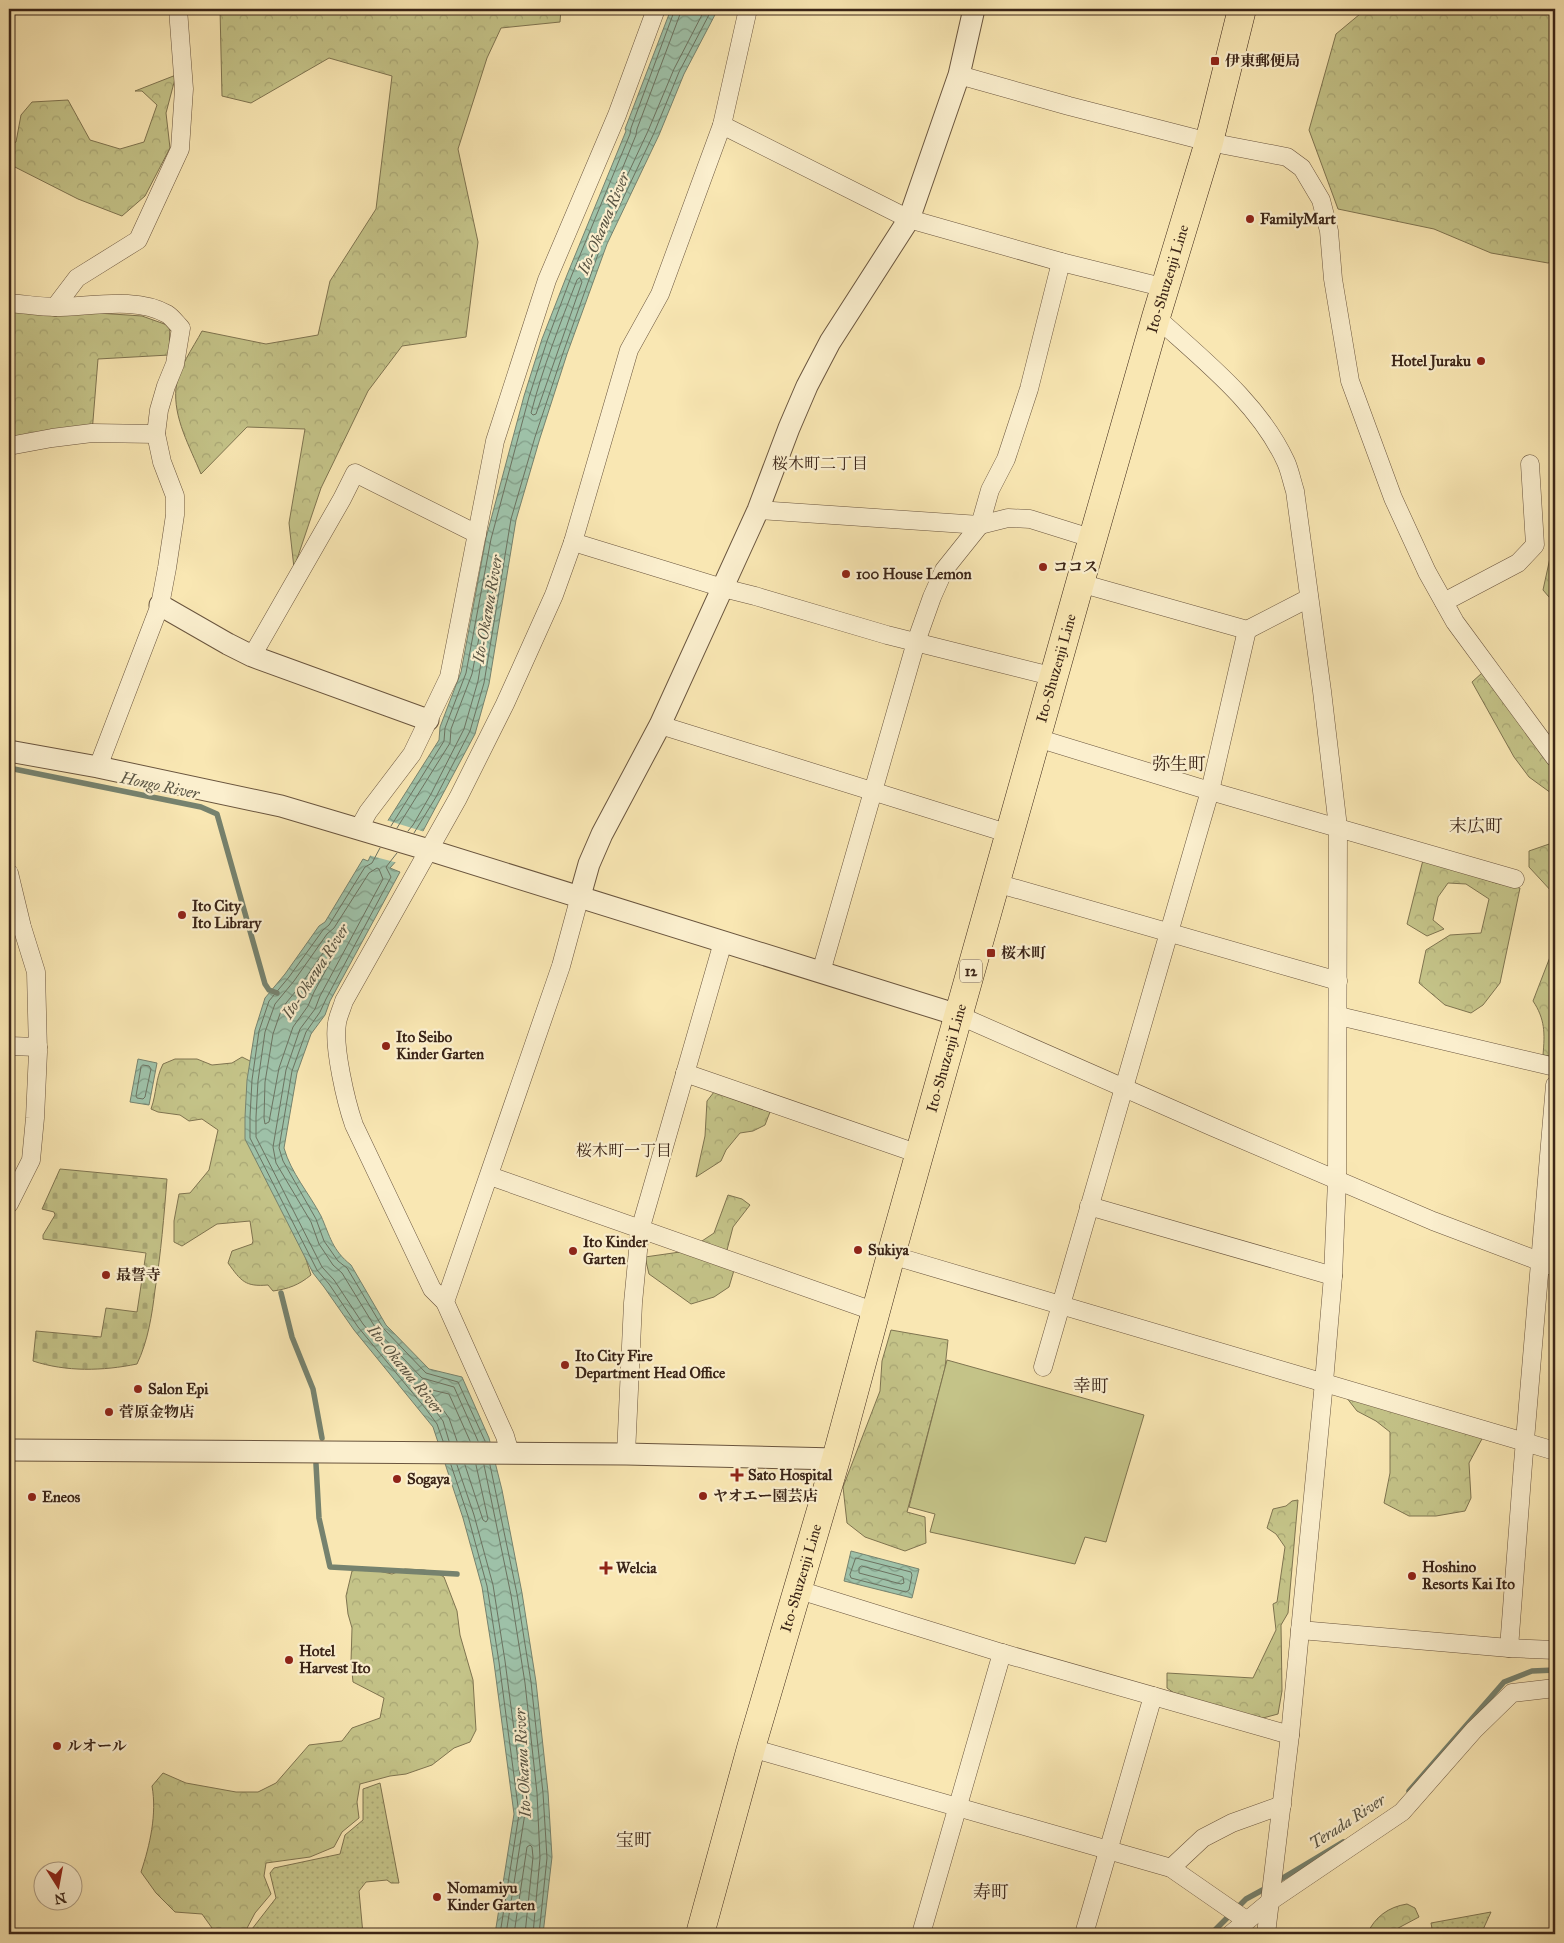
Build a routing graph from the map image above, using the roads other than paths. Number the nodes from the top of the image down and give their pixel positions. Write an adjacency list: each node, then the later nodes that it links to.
1 (178, 9): 13 (street)
2 (656, 9): 20 (street)
3 (748, 9): 7 (street)
4 (974, 9): 6 (street)
5 (1242, 9): 8 (main road, Ito-Shuzenji Line / 12)
6 (959, 75): 8 (street); 9 (street)
7 (722, 125): 9 (street); 22 (street)
8 (1209, 142): 11 (main road, Ito-Shuzenji Line / 12); 26 (street)
9 (909, 219): 10 (street); 18 (street)
10 (1061, 262): 11 (street); 19 (street)
11 (1166, 288): 14 (main road, Ito-Shuzenji Line / 12)
12 (9, 303): 13 (street)
13 (55, 307): 15 (street)
14 (1156, 317): 21 (main road, Ito-Shuzenji Line / 12); 25 (street)
15 (156, 434): 16 (street); 27 (street)
16 (9, 446)
17 (1530, 464): 26 (street)
18 (758, 510): 19 (street); 24 (street)
19 (980, 525): 21 (street); 29 (street)
20 (477, 534): 30 (street); 32 (street)
21 (1094, 539): 23 (main road, Ito-Shuzenji Line / 12)
22 (573, 542): 24 (street); 43 (street)
23 (1080, 583): 28 (street); 31 (main road, Ito-Shuzenji Line / 12)
24 (723, 588): 29 (street); 33 (street)
25 (1309, 598): 28 (street); 40 (street)
26 (1444, 602): 36 (street)
27 (160, 605): 30 (street); 37 (street)
28 (1247, 630): 38 (street)
29 (916, 642): 31 (street); 39 (street)
30 (252, 656): 32 (street)
31 (1055, 677): 34 (main road, Ito-Shuzenji Line / 12)
32 (428, 720): 41 (street)
33 (660, 725): 39 (street); 47 (street)
34 (1037, 738): 38 (street); 42 (main road, Ito-Shuzenji Line / 12)
35 (9, 750): 37 (street)
36 (1555, 758)
37 (98, 767): 41 (street)
38 (1210, 791): 40 (street); 49 (street)
39 (874, 792): 42 (street); 51 (street)
40 (1338, 828): 45 (street); 52 (street)
41 (363, 830): 43 (street)
42 (1010, 834): 46 (main road, Ito-Shuzenji Line / 12)
43 (425, 849): 47 (street); 70 (street)
44 (9, 873): 48 (street)
45 (1516, 878)
46 (996, 883): 49 (street); 53 (main road, Ito-Shuzenji Line / 12)
47 (580, 896): 50 (street); 62 (street)
48 (16, 928): 56 (street)
49 (1168, 932): 52 (street); 60 (street)
50 (723, 942): 51 (street); 58 (street)
51 (821, 972): 53 (street)
52 (1338, 981): 54 (street)
53 (958, 1015): 60 (street); 61 (main road, Ito-Shuzenji Line / 12)
54 (1339, 1016): 57 (street); 63 (street)
55 (9, 1046): 56 (street)
56 (38, 1047): 64 (street)
57 (1555, 1067)
58 (685, 1073): 61 (street); 66 (street)
59 (1555, 1085): 68 (street)
60 (1123, 1088): 63 (street); 65 (street)
61 (919, 1154): 67 (main road, Ito-Shuzenji Line / 12)
62 (490, 1176): 66 (street); 70 (street)
63 (1338, 1180): 68 (street); 69 (street)
64 (9, 1204)
65 (1089, 1206): 69 (street); 71 (street)
66 (640, 1230): 72 (street); 79 (street)
67 (891, 1255): 71 (street); 72 (main road, Ito-Shuzenji Line / 12)
68 (1548, 1264): 75 (street)
69 (1333, 1276): 74 (street)
70 (446, 1302): 78 (street)
71 (1060, 1306): 73 (street); 74 (street)
72 (876, 1312): 80 (main road, Ito-Shuzenji Line / 12)
73 (1042, 1367)
74 (1324, 1382): 75 (street); 82 (street)
75 (1526, 1442): 77 (street); 83 (street)
76 (9, 1450): 78 (street)
77 (1555, 1451)
78 (505, 1453): 79 (street)
79 (626, 1454): 80 (street)
80 (836, 1459): 81 (main road, Ito-Shuzenji Line / 12)
81 (799, 1590): 85 (street); 89 (main road, Ito-Shuzenji Line / 12)
82 (1300, 1630): 83 (street); 88 (street)
83 (1509, 1648): 84 (street)
84 (1555, 1650)
85 (1002, 1653): 87 (street); 91 (street)
86 (1555, 1688): 94 (street)
87 (1153, 1696): 88 (street); 92 (street)
88 (1290, 1734): 90 (street)
89 (751, 1748): 91 (street); 96 (main road, Ito-Shuzenji Line / 12)
90 (1282, 1805): 93 (street); 94 (street)
91 (958, 1806): 92 (street); 97 (street)
92 (1108, 1849): 93 (street); 98 (street)
93 (1171, 1868): 95 (street)
94 (1272, 1900): 95 (street); 100 (street)
95 (1245, 1920): 99 (street)
96 (700, 1934)
97 (921, 1934)
98 (1084, 1934)
99 (1231, 1934)
100 (1266, 1934)

